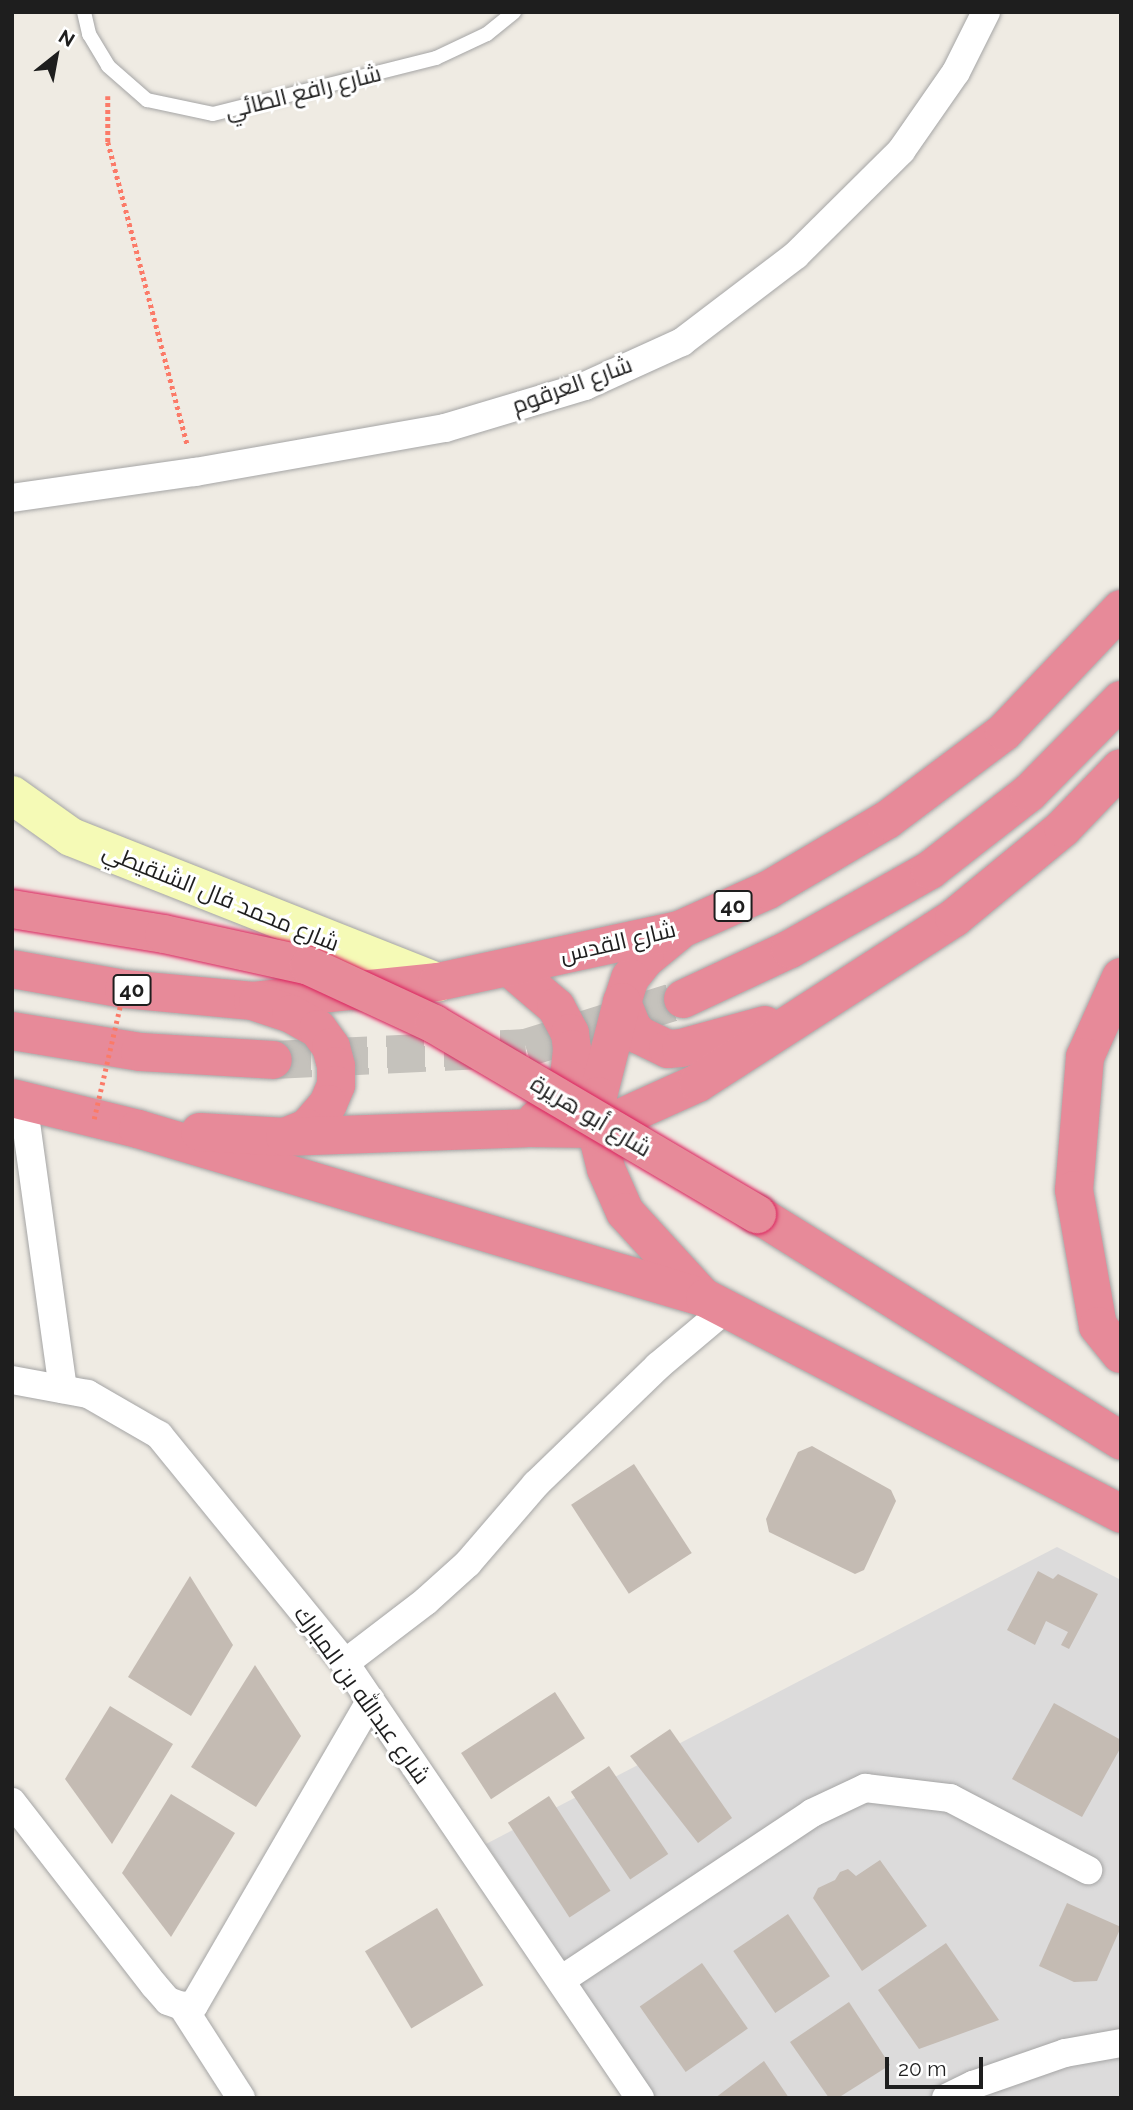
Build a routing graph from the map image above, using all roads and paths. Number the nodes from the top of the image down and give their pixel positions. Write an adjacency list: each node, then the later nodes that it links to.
1 (84, 12): 4 (lane, شارع رافع الطائي)
2 (514, 12): 4 (lane, شارع رافع الطائي)
3 (986, 12): 5 (street, شارع العرقوم)
4 (108, 66): 5 (path)
5 (195, 472): 6 (street, شارع العرقوم)
6 (12, 498)
7 (1121, 609): 12 (highway, شارع القدس / 40)
8 (1121, 700): 18 (highway)
9 (1121, 768): 21 (highway)
10 (12, 795): 16 (main road, شارع محمد فال الشنقيطي)
11 (12, 909): 34 (highway, شارع أبو هريرة, bridge)
12 (679, 930): 13 (highway, شارع القدس / 40); 20 (highway)
13 (509, 967): 16 (highway, شارع القدس / 40); 26 (highway)
14 (12, 969): 17 (highway, شارع القدس / 40)
15 (1121, 977): 31 (highway)
16 (438, 982): 19 (highway, شارع القدس / 40)
17 (124, 989): 19 (highway, شارع القدس / 40); 25 (path, bridge)
18 (683, 999)
19 (253, 1001): 29 (highway)
20 (622, 1002): 21 (highway); 28 (highway)
21 (814, 1010): 28 (highway)
22 (12, 1031): 23 (highway)
23 (273, 1060)
24 (18, 1099): 25 (highway); 33 (street)
25 (94, 1119): 27 (highway)
26 (526, 1128): 28 (highway); 29 (highway)
27 (138, 1129): 29 (highway); 30 (highway)
28 (596, 1129): 30 (highway)
29 (285, 1137)
30 (716, 1303): 35 (highway); 36 (street)
31 (1121, 1354)
32 (12, 1380): 33 (street, شارع عبدالله بن المبارك)
33 (63, 1389): 36 (street, شارع عبدالله بن المبارك)
34 (1121, 1441)
35 (1121, 1514)
36 (345, 1663): 37 (street, شارع عبدالله بن المبارك)
37 (370, 1701): 40 (street, شارع عبدالله بن المبارك); 41 (street)
38 (12, 1802): 41 (street)
39 (1088, 1870): 40 (street)
40 (561, 1980): 44 (street, شارع عبدالله بن المبارك)
41 (182, 2006): 43 (street)
42 (1121, 2043): 45 (street)
43 (241, 2098)
44 (640, 2098)
45 (946, 2098)

